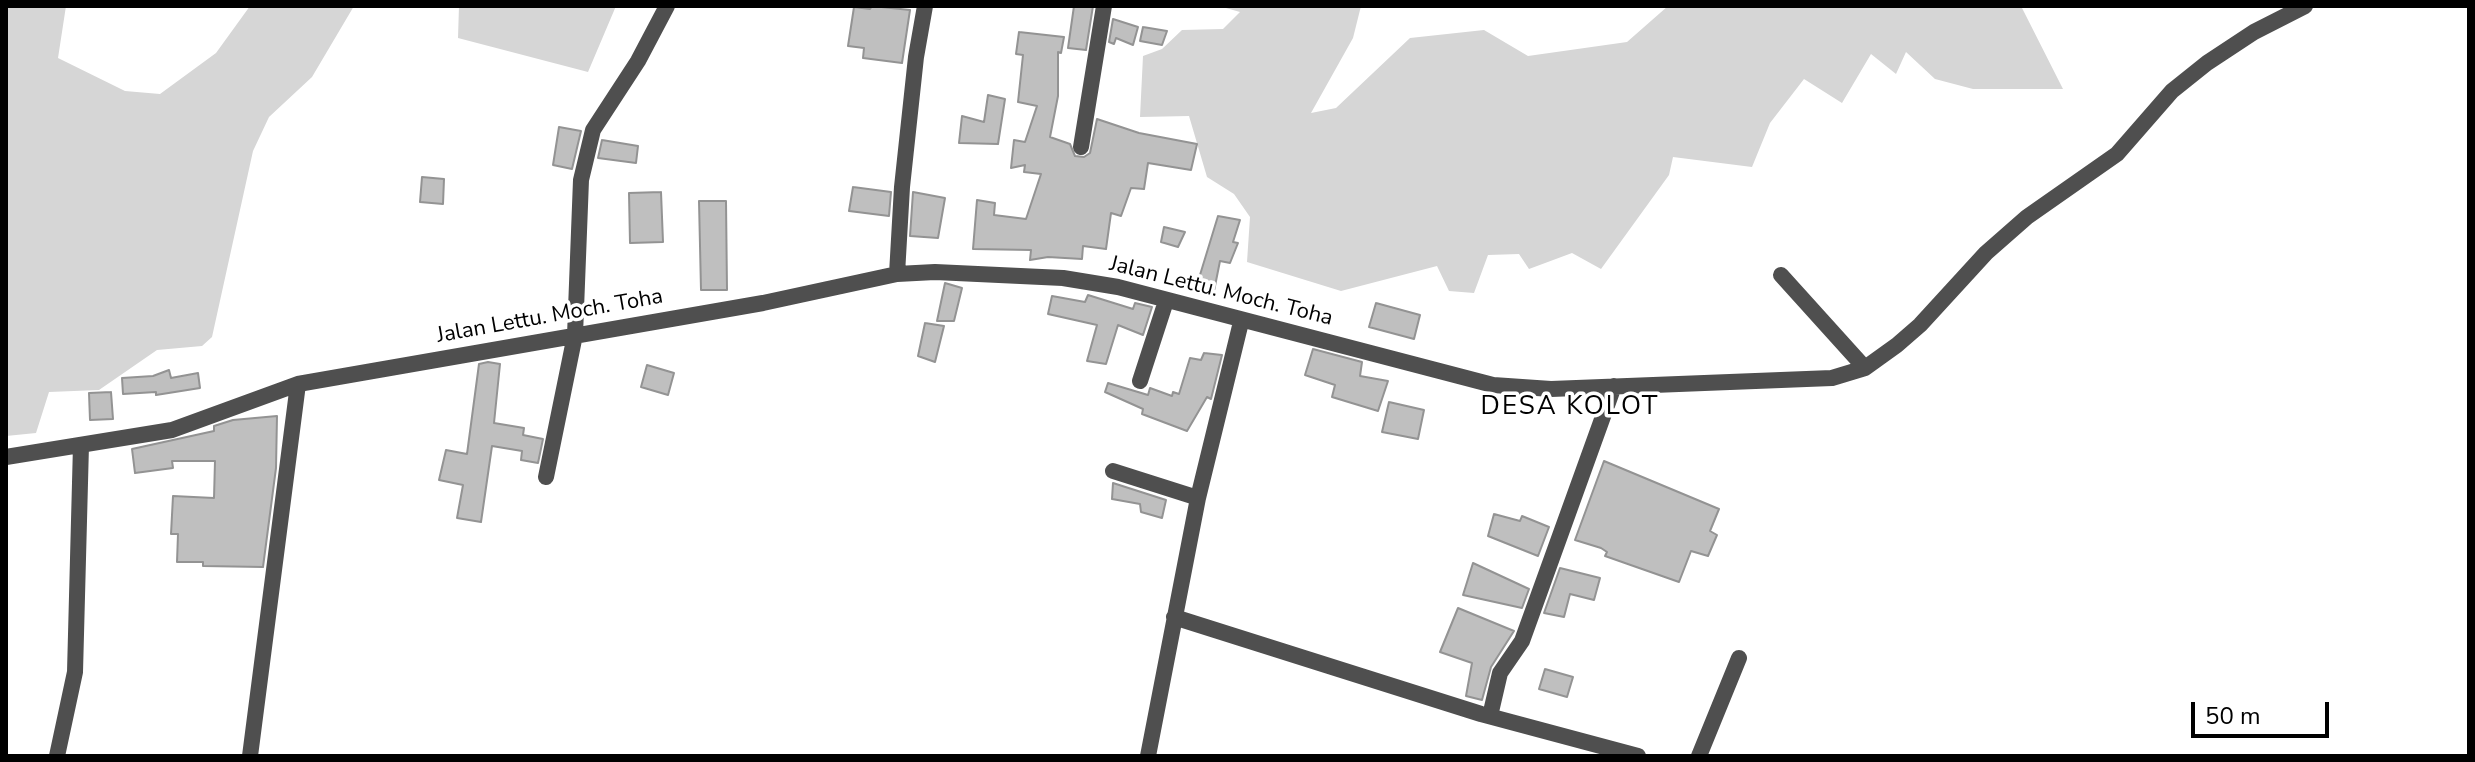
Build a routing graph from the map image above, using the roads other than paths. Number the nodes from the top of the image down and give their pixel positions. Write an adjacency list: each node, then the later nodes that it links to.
1 (667, 6): 10 (street)
2 (925, 6): 6 (street)
3 (1104, 6): 5 (street)
4 (2305, 6): 11 (street, Jalan Lettu. Moch. Toha)
5 (1081, 147)
6 (897, 274): 8 (street, Jalan Lettu. Moch. Toha); 10 (street, Jalan Lettu. Moch. Toha)
7 (1781, 275): 11 (street)
8 (1166, 301): 9 (street, Jalan Lettu. Moch. Toha); 12 (street)
9 (1241, 322): 14 (street, Jalan Lettu. Moch. Toha); 19 (street)
10 (575, 335): 13 (street, Jalan Lettu. Moch. Toha); 18 (street)
11 (1865, 368): 14 (street, Jalan Lettu. Moch. Toha)
12 (1140, 381)
13 (298, 384): 15 (street, Jalan Lettu. Moch. Toha); 24 (street)
14 (1614, 386): 22 (street)
15 (81, 445): 16 (street, Jalan Lettu. Moch. Toha); 23 (street)
16 (6, 457)
17 (1113, 471): 19 (street)
18 (546, 477)
19 (1198, 498): 20 (street)
20 (1174, 617): 22 (street); 25 (street)
21 (1739, 658): 27 (street)
22 (1490, 716): 26 (street)
23 (57, 756)
24 (250, 756)
25 (1148, 756)
26 (1638, 756)
27 (1699, 756)

